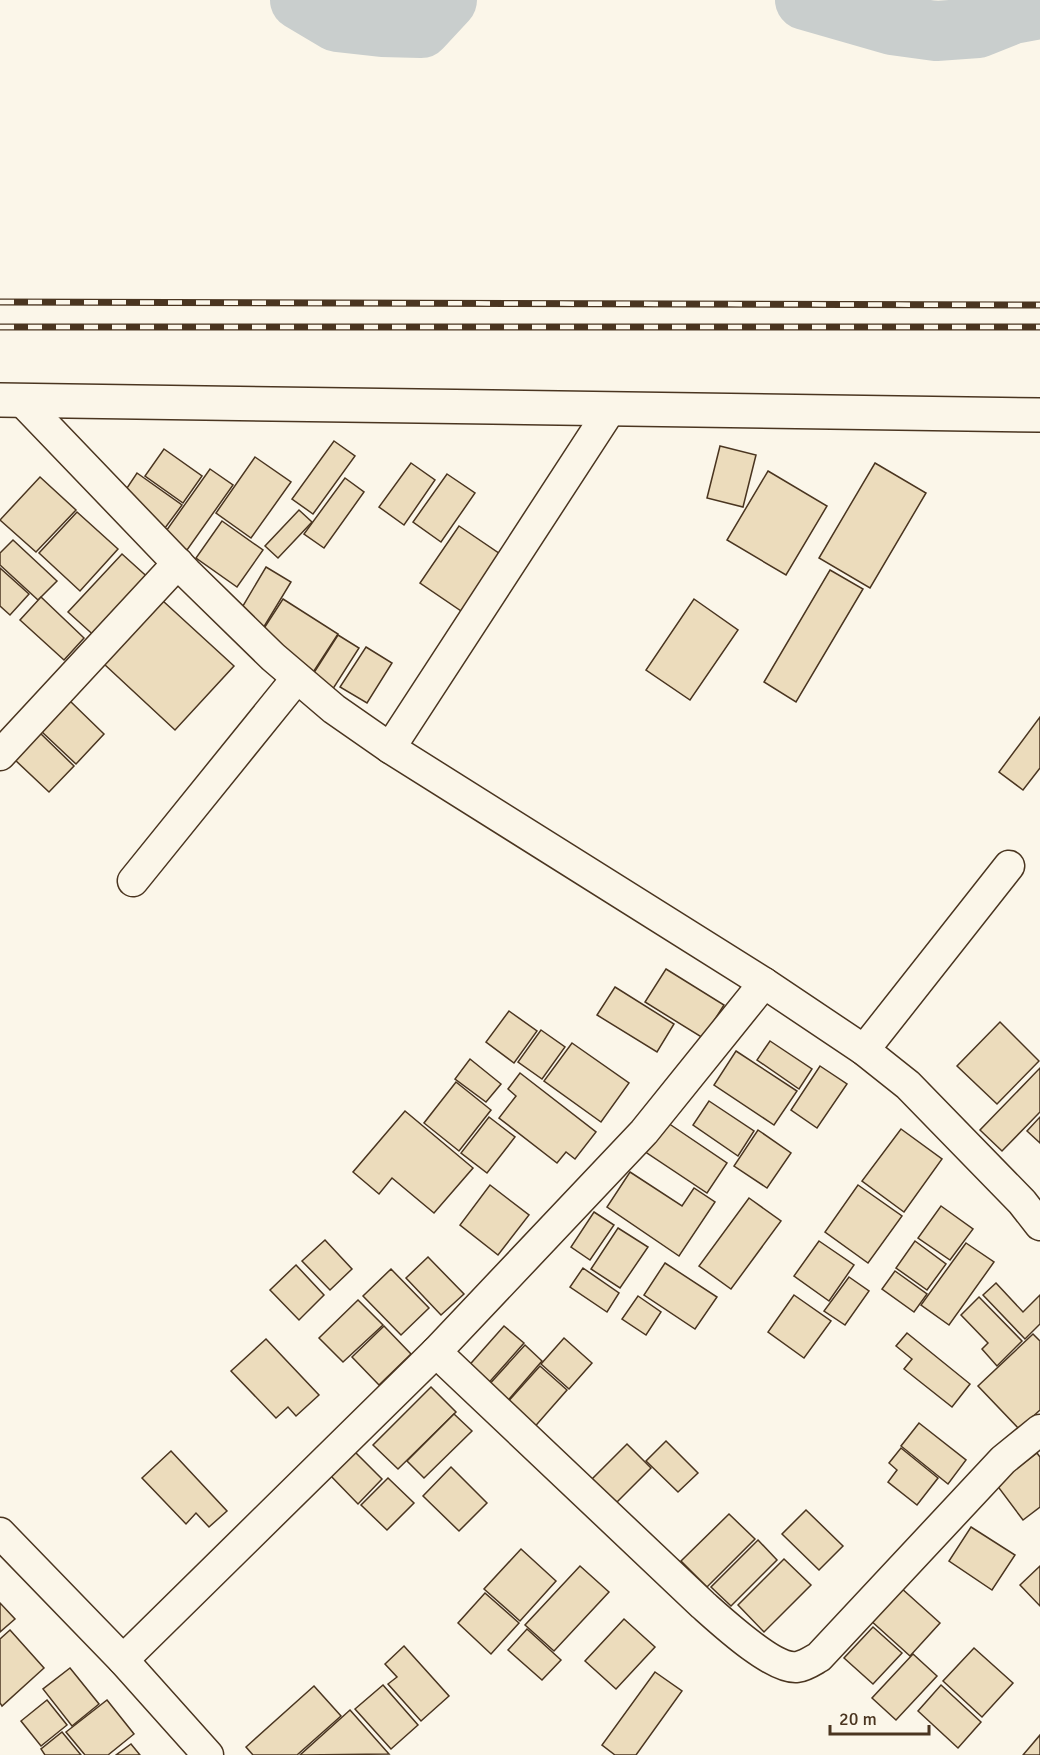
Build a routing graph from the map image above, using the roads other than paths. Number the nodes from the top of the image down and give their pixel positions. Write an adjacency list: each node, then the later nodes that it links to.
1 (11, 400): 2 (main road); 4 (street)
2 (610, 410): 3 (main road); 6 (street)
3 (1040, 416)
4 (178, 563): 5 (street); 7 (street)
5 (297, 678): 6 (street); 9 (street)
6 (390, 748): 10 (street)
7 (0, 755)
8 (1009, 866): 11 (street)
9 (133, 881)
10 (764, 983): 11 (street); 14 (street)
11 (864, 1050): 12 (street)
12 (1031, 1195): 13 (street)
13 (1040, 1225)
14 (436, 1352): 15 (street); 17 (street)
15 (1040, 1431)
16 (0, 1533): 17 (street)
17 (123, 1660): 18 (street)
18 (208, 1755)

